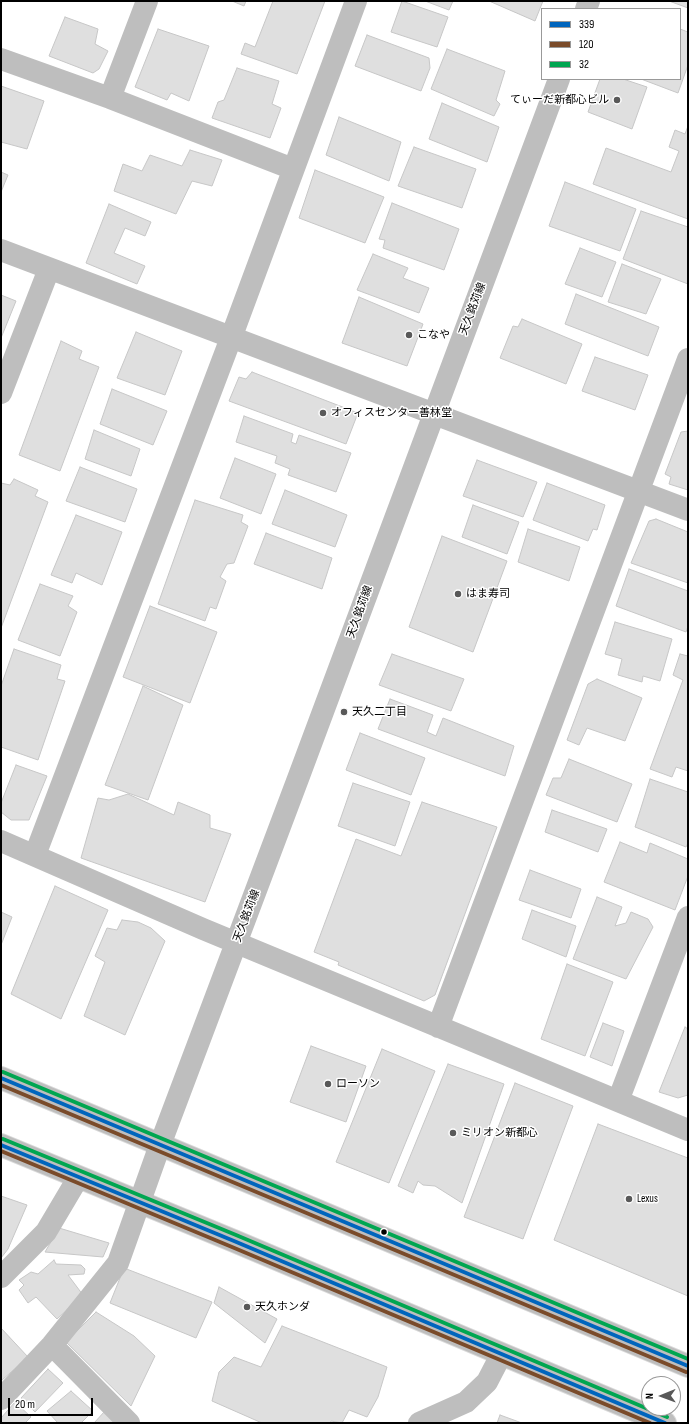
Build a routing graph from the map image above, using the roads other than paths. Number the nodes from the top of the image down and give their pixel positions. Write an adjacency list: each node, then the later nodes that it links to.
1 (147, 1): 5 (main road)
2 (356, 1): 6 (main road)
3 (1, 58): 5 (main road)
4 (559, 80): 12 (main road, 天久銘苅線)
5 (110, 98): 6 (main road)
6 (293, 169): 9 (main road)
7 (1, 250): 8 (main road)
8 (49, 269): 9 (main road); 11 (main road)
9 (231, 338): 12 (main road); 16 (main road)
10 (688, 359): 13 (main road)
11 (1, 392)
12 (433, 414): 13 (main road); 18 (main road, 天久銘苅線)
13 (638, 491): 14 (main road); 19 (main road)
14 (688, 510)
15 (1, 841): 16 (main road)
16 (35, 855): 18 (main road)
17 (688, 917): 21 (main road)
18 (236, 943): 19 (main road); 24 (main road, 天久銘苅線)
19 (438, 1027): 21 (main road)
20 (1, 1078): 24 (main road)
21 (618, 1101): 22 (main road)
22 (688, 1130)
23 (1, 1145): 25 (main road)
24 (160, 1145): 26 (main road, 天久銘苅線); 30 (main road)
25 (78, 1178): 26 (main road); 27 (main road)
26 (139, 1202): 28 (main road, 天久銘苅線); 29 (main road)
27 (1, 1277)
28 (52, 1345): 31 (main road, 天久銘苅線); 32 (main road)
29 (501, 1355): 33 (main road); 34 (main road)
30 (688, 1366)
31 (1, 1399)
32 (129, 1423)
33 (419, 1423)
34 (665, 1423)

